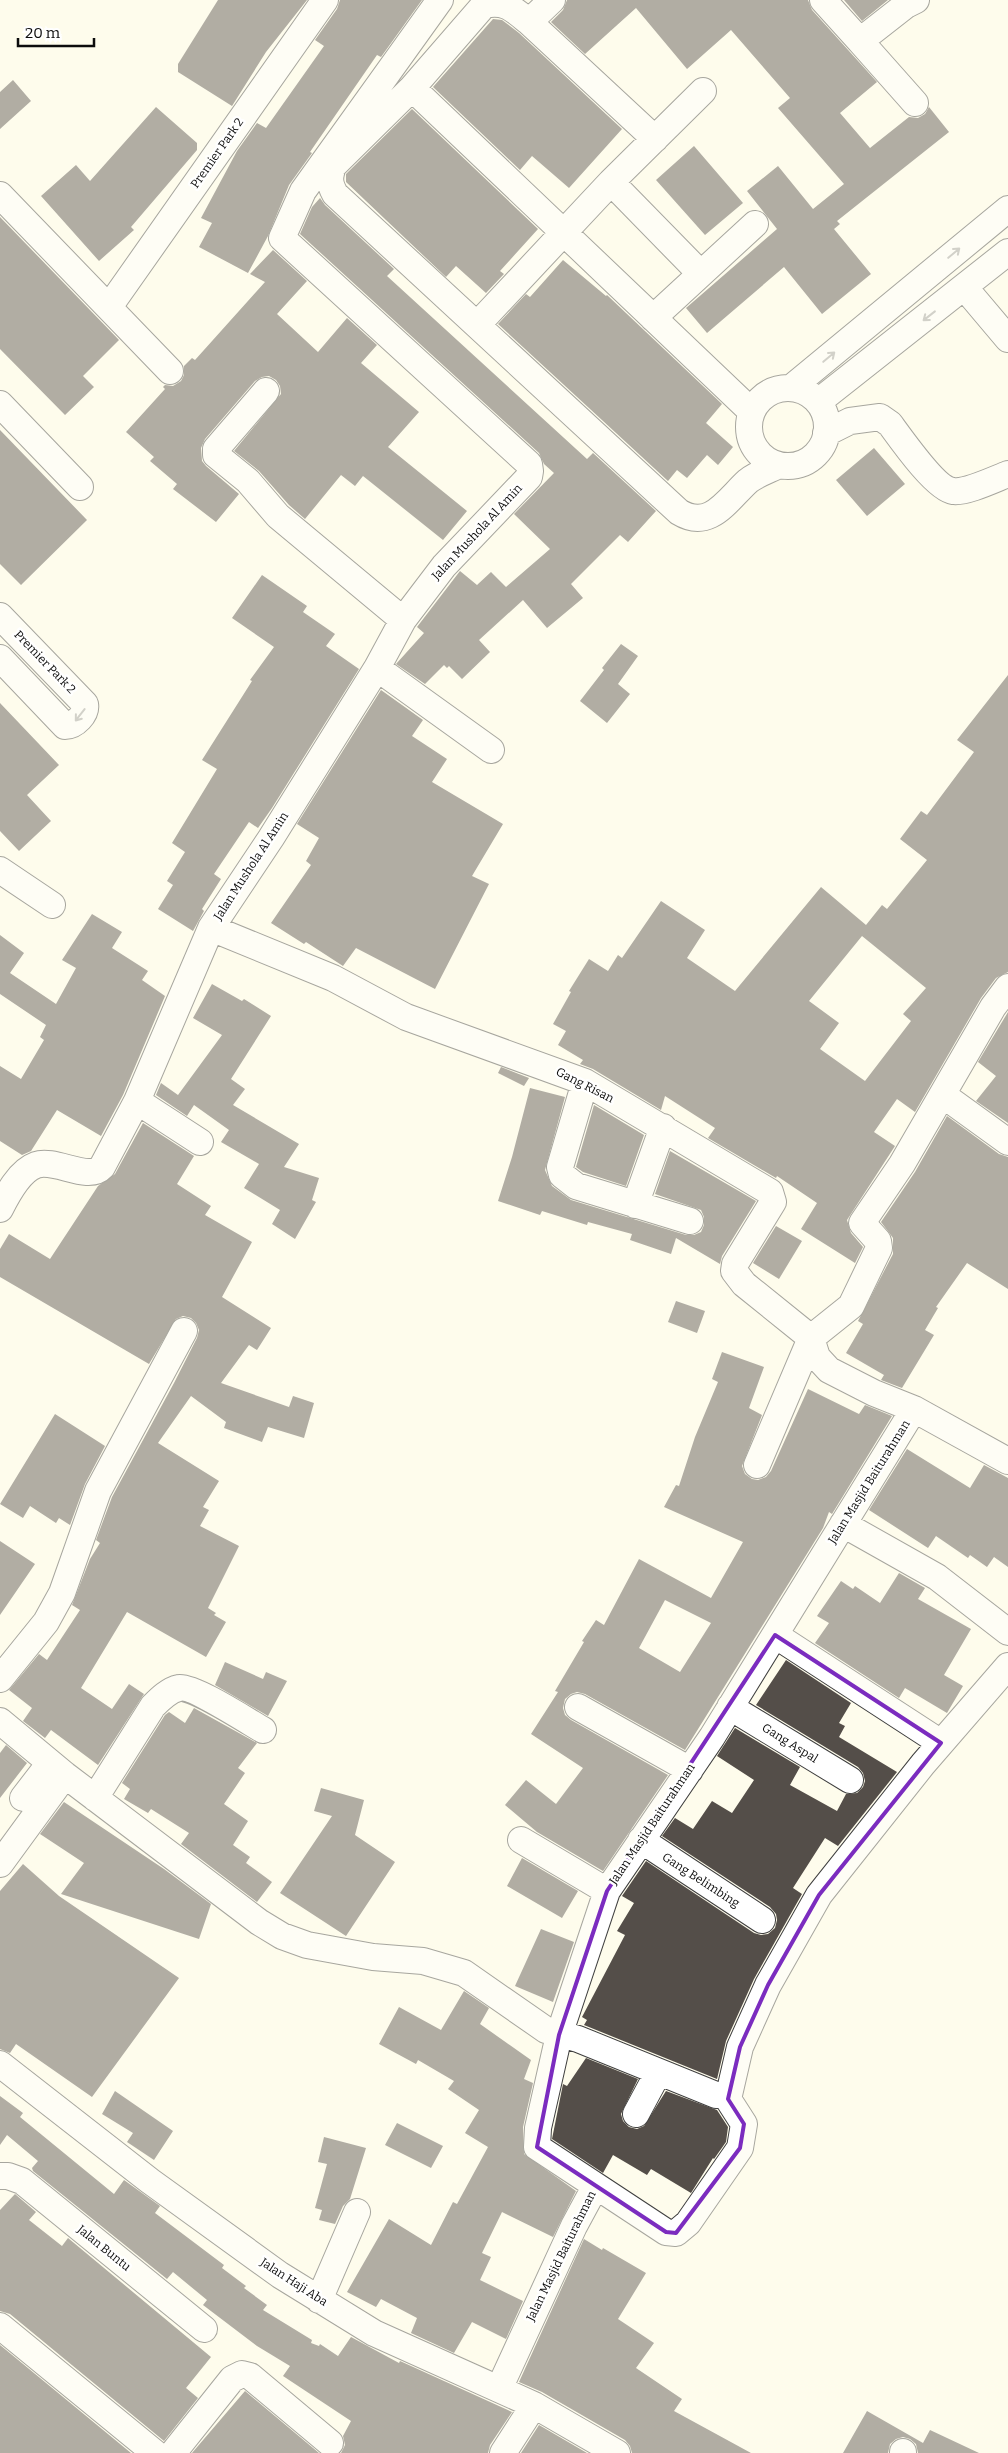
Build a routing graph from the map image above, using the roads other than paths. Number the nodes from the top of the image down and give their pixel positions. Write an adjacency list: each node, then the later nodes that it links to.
1 (325, 0): 20 (street, Premier Park 2)
2 (440, 0): 34 (street, Jalan Mushola Al Amin)
3 (552, 0): 6 (street)
4 (823, 0): 7 (street)
5 (916, 0): 7 (street)
6 (529, 22): 8 (street); 11 (street)
7 (860, 41): 10 (street)
8 (412, 88): 16 (street); 22 (street)
9 (703, 91): 11 (street)
10 (915, 103)
11 (655, 140): 12 (street)
12 (611, 182): 16 (street); 18 (street)
13 (0, 195): 20 (street)
14 (1008, 209): 25 (street, one-way to 14)
15 (755, 224): 18 (street)
16 (562, 233): 21 (street); 22 (street)
17 (1008, 252): 19 (street)
18 (700, 273): 21 (street)
19 (966, 288): 23 (street); 29 (street, one-way to 29)
20 (109, 306): 24 (street)
21 (653, 318): 28 (street)
22 (477, 325): 30 (street)
23 (1008, 339)
24 (170, 371)
25 (791, 388): 28 (street); 29 (street)
26 (266, 392): 34 (street)
27 (0, 404): 32 (street)
28 (756, 404): 30 (street)
29 (823, 416): 30 (street); 31 (street)
30 (770, 460)
31 (1008, 474)
32 (80, 487)
33 (0, 616): 35 (street, Premier Park 2, one-way to 35)
34 (403, 620): 36 (street, Jalan Mushola Al Amin)
35 (0, 658)
36 (377, 668): 37 (street); 40 (street, Jalan Mushola Al Amin)
37 (491, 750)
38 (0, 870): 39 (street)
39 (52, 905)
40 (211, 928): 42 (street, Gang Risan); 44 (street, Jalan Mushola Al Amin)
41 (1008, 987): 43 (street)
42 (585, 1082): 45 (street, Gang Risan); 48 (street)
43 (943, 1094): 47 (street); 52 (street)
44 (137, 1101): 46 (street); 49 (street, Jalan Mushola Al Amin)
45 (663, 1127): 48 (street); 52 (street, Gang Risan)
46 (200, 1142)
47 (1008, 1142)
48 (635, 1205): 50 (street)
49 (0, 1209)
50 (690, 1221)
51 (184, 1331): 60 (street)
52 (811, 1338): 53 (street); 55 (street)
53 (914, 1408): 54 (street); 56 (street, Jalan Masjid Baiturahman)
54 (1008, 1461)
55 (757, 1465)
56 (843, 1524): 57 (street); 58 (street, Jalan Masjid Baiturahman)
57 (1008, 1632)
58 (775, 1635): 62 (street, Jalan Masjid Baiturahman); 65 (street)
59 (1008, 1666): 65 (street)
60 (0, 1679)
61 (578, 1707): 67 (street)
62 (730, 1707): 67 (street, Jalan Masjid Baiturahman); 68 (street, Gang Aspal)
63 (0, 1722): 66 (street)
64 (263, 1730): 70 (street)
65 (941, 1743): 82 (street)
66 (58, 1769): 69 (street); 70 (street); 73 (street)
67 (690, 1770): 72 (street, Jalan Masjid Baiturahman)
68 (850, 1780)
69 (23, 1798)
70 (95, 1798): 76 (street)
71 (521, 1840): 74 (street)
72 (641, 1840): 74 (street, Jalan Masjid Baiturahman); 75 (street, Gang Belimbing)
73 (0, 1864)
74 (607, 1891): 76 (street, Jalan Masjid Baiturahman)
75 (762, 1920)
76 (559, 2035): 78 (street); 82 (street, Jalan Masjid Baiturahman)
77 (0, 2064): 84 (street, Jalan Haji Aba)
78 (658, 2073): 79 (street); 80 (street)
79 (716, 2095)
80 (636, 2114)
81 (0, 2176): 86 (street, Jalan Buntu)
82 (595, 2187): 87 (street, Jalan Masjid Baiturahman)
83 (357, 2212): 84 (street)
84 (319, 2300): 87 (street, Jalan Haji Aba)
85 (0, 2326): 90 (street)
86 (204, 2329)
87 (499, 2389): 88 (street, Jalan Haji Aba)
88 (534, 2405): 92 (street); 93 (street, Jalan Haji Aba)
89 (330, 2443): 91 (street)
90 (155, 2453)
91 (174, 2453)
92 (503, 2453)
93 (617, 2453)

